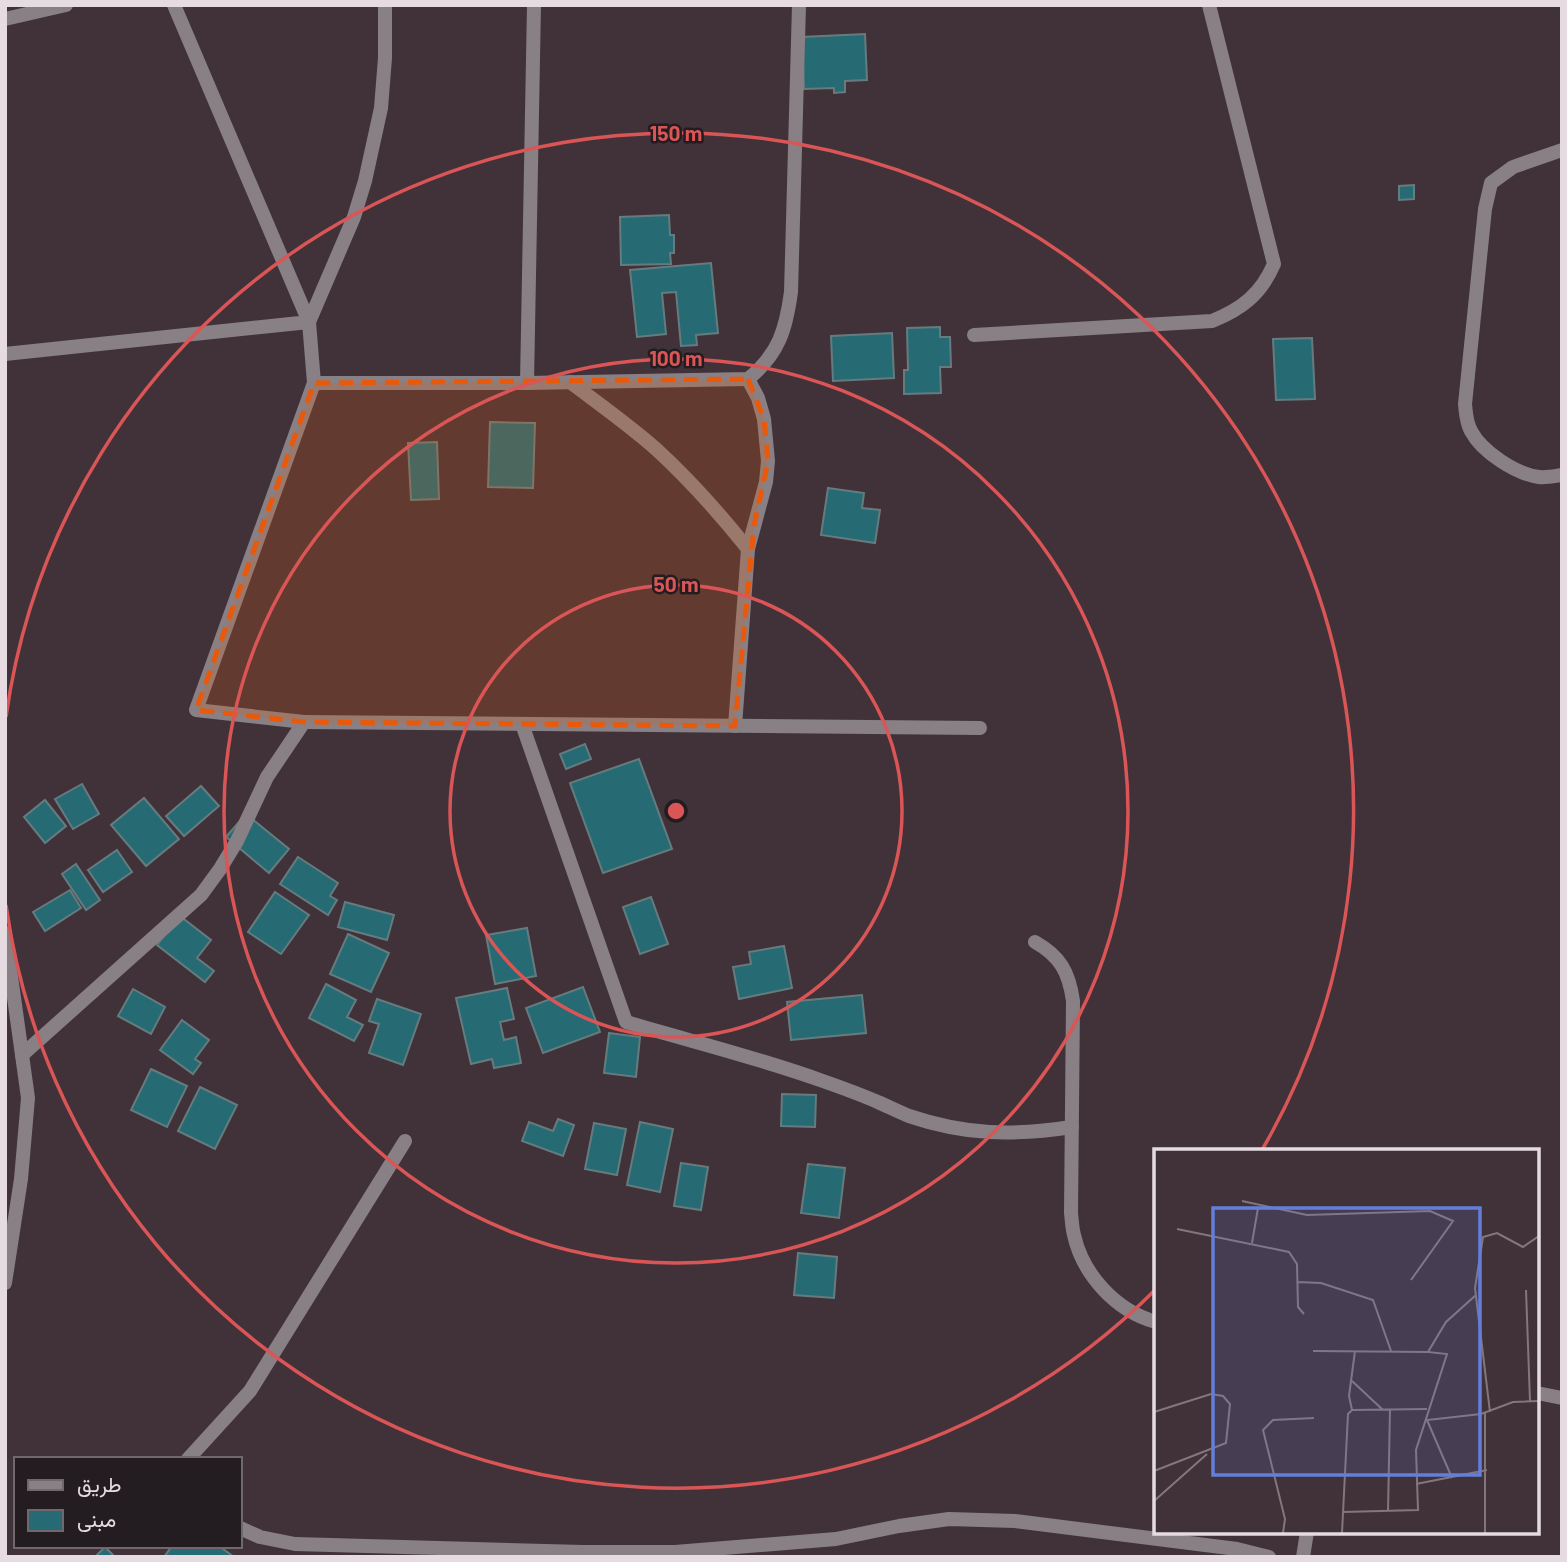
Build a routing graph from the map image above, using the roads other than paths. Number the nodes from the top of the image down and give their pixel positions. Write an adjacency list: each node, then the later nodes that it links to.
1 (66, 5): 7 (street)
2 (174, 5): 9 (street)
3 (385, 5): 9 (street)
4 (534, 5): 15 (street)
5 (799, 5): 12 (street)
6 (1209, 5): 10 (street)
7 (5, 19)
8 (1562, 150): 16 (street)
9 (309, 322): 11 (street); 14 (street)
10 (974, 335)
11 (5, 354)
12 (748, 379): 13 (street); 17 (street)
13 (570, 382): 15 (street); 17 (street)
14 (314, 383): 15 (street); 18 (street)
15 (527, 383)
16 (1562, 475)
17 (748, 549): 20 (street)
18 (304, 722): 19 (street); 24 (street)
19 (522, 724): 20 (street); 25 (street)
20 (735, 726): 21 (street)
21 (980, 728)
22 (5, 933): 24 (street)
23 (1035, 942): 25 (street)
24 (22, 1055): 27 (street)
25 (1072, 1127): 28 (street)
26 (405, 1140): 31 (street)
27 (5, 1283)
28 (1154, 1321)
29 (1539, 1394): 30 (street)
30 (1562, 1398)
31 (190, 1457)
32 (242, 1529): 34 (street)
33 (1307, 1534): 35 (street)
34 (1269, 1557)
35 (1303, 1557)

